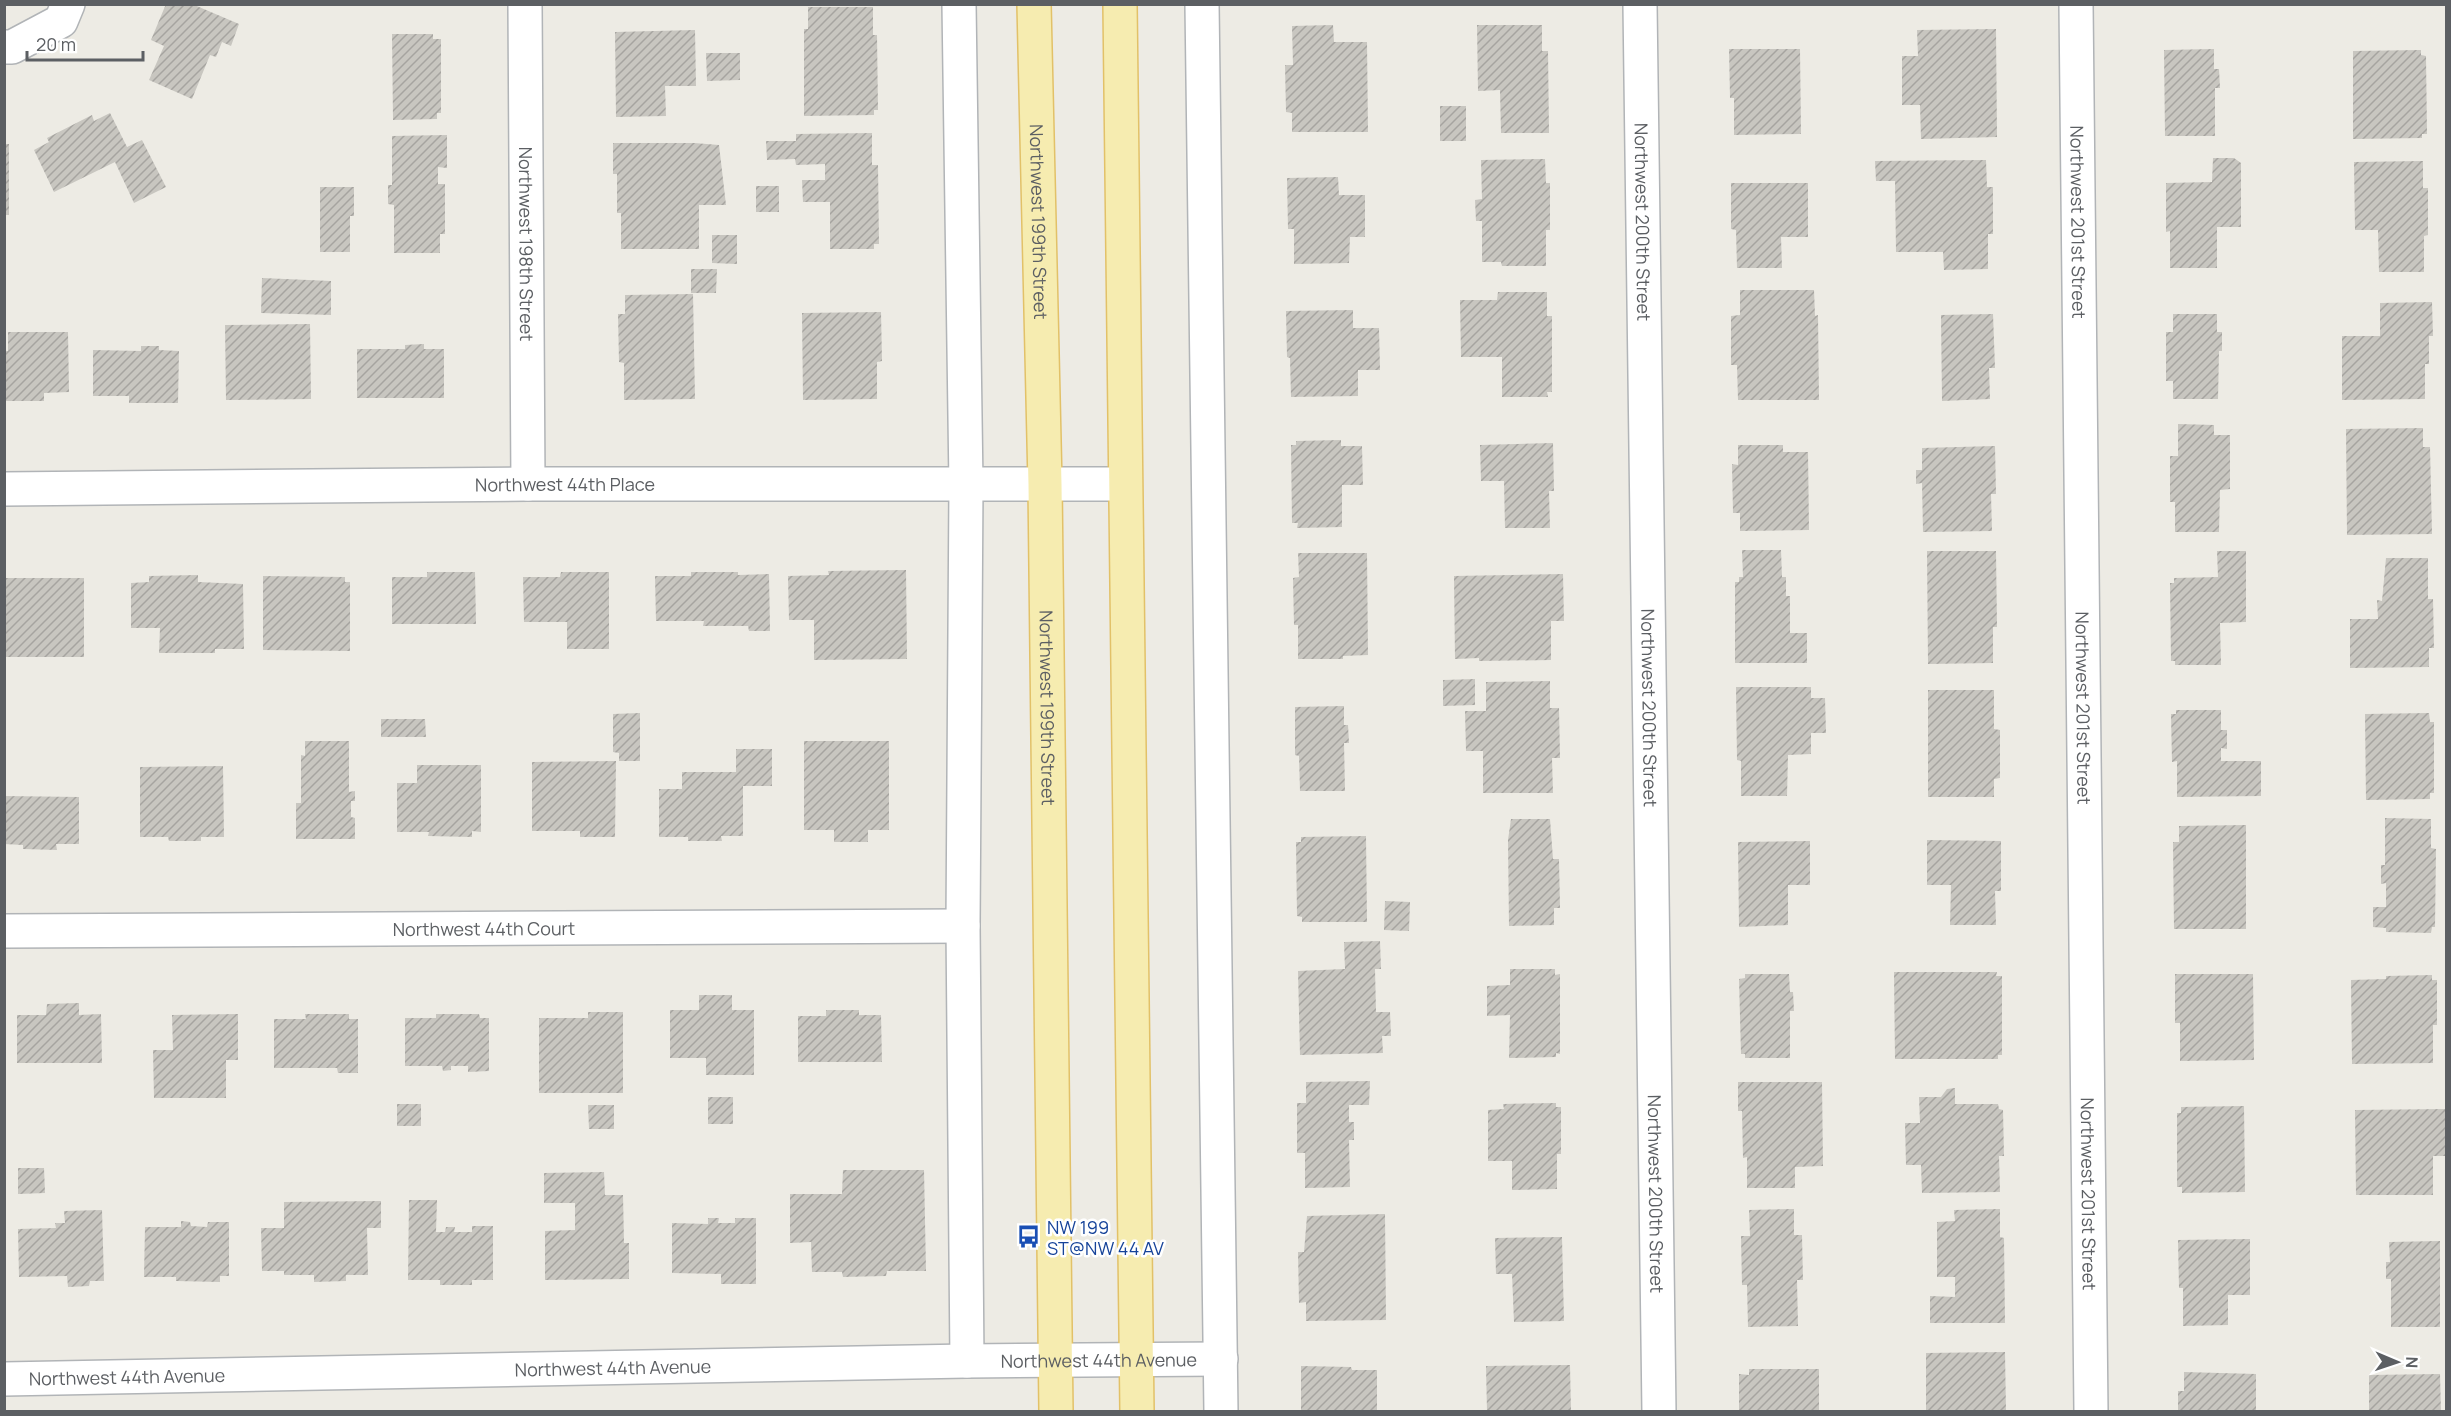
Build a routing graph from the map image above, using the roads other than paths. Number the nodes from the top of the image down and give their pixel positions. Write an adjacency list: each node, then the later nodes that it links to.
1 (525, 4): 10 (street, Northwest 198th Street)
2 (959, 4): 13 (street)
3 (1034, 4): 11 (main road, Northwest 199th Street)
4 (1120, 4): 12 (main road)
5 (1202, 4): 17 (street)
6 (1640, 4): 25 (street, Northwest 200th Street)
7 (2076, 4): 26 (street, Northwest 201st Street)
8 (64, 13): 9 (street)
9 (4, 47)
10 (528, 484): 13 (street, Northwest 44th Place); 14 (street, Northwest 44th Place)
11 (1045, 484): 12 (street, Northwest 44th Place); 13 (street, Northwest 44th Place); 20 (main road, Northwest 199th Street)
12 (1125, 484): 18 (main road)
13 (966, 485): 15 (street)
14 (4, 489)
15 (963, 926): 16 (street, Northwest 44th Court); 19 (street)
16 (4, 931)
17 (1221, 1359): 18 (street, Northwest 44th Avenue); 24 (street)
18 (1136, 1360): 20 (street, Northwest 44th Avenue); 23 (main road)
19 (967, 1361): 20 (street, Northwest 44th Avenue); 21 (street, Northwest 44th Avenue)
20 (1056, 1361): 22 (main road, Northwest 199th Street)
21 (4, 1378)
22 (1056, 1412)
23 (1137, 1412)
24 (1221, 1412)
25 (1659, 1412)
26 (2091, 1412)

